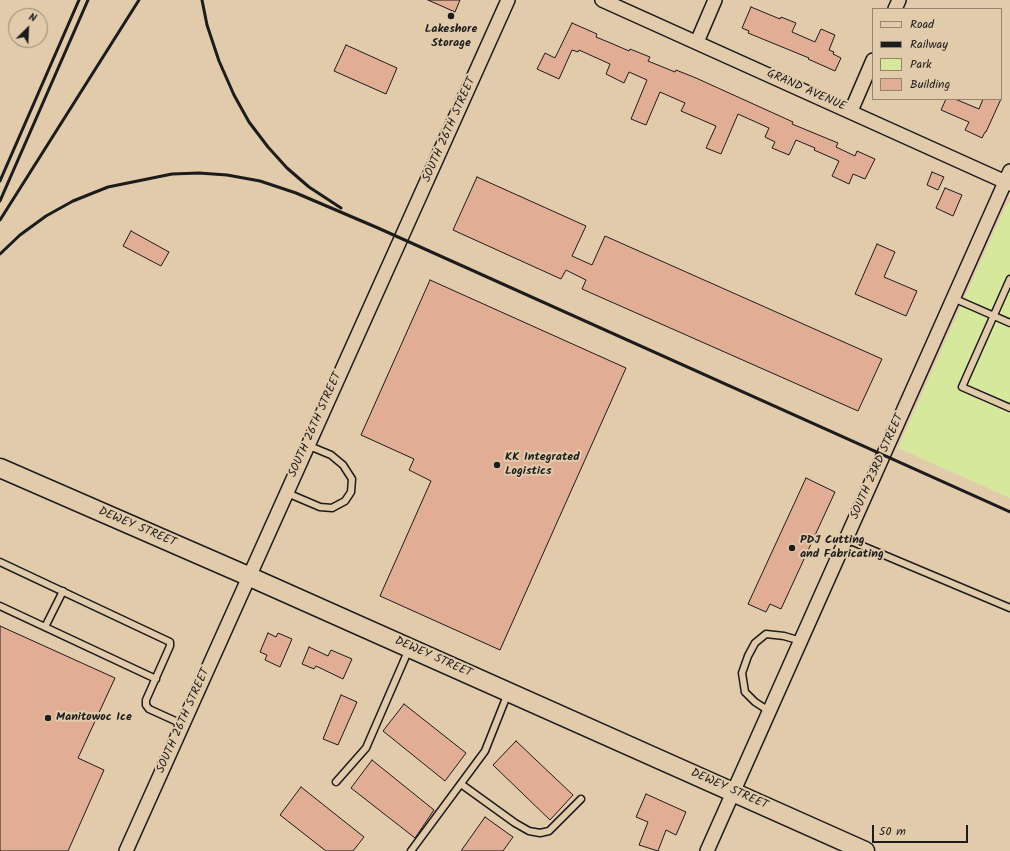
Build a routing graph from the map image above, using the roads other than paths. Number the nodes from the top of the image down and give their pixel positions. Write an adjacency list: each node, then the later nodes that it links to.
1 (508, 0): 13 (street, SOUTH 26TH STREET)
2 (602, 0): 4 (street, GRAND AVENUE)
3 (715, 0): 4 (street)
4 (697, 42): 6 (street, GRAND AVENUE)
5 (872, 62): 6 (street)
6 (851, 111): 7 (street, GRAND AVENUE)
7 (1008, 179): 9 (street, SOUTH 23RD STREET)
8 (1010, 279): 10 (lane)
9 (953, 298): 10 (lane); 16 (street, SOUTH 23RD STREET)
10 (994, 315): 11 (lane); 12 (lane)
11 (1010, 323)
12 (1010, 408)
13 (307, 445): 15 (street, SOUTH 26TH STREET); 15 (lane)
14 (0, 468): 18 (street, DEWEY STREET)
15 (286, 492): 18 (street, SOUTH 26TH STREET)
16 (846, 540): 21 (lane); 23 (street, SOUTH 23RD STREET)
17 (0, 562): 19 (lane)
18 (248, 576): 24 (street, DEWEY STREET); 28 (street, SOUTH 26TH STREET)
19 (63, 591): 22 (lane); 25 (lane)
20 (0, 606): 22 (lane)
21 (1010, 608)
22 (45, 628): 25 (lane)
23 (801, 641): 27 (street, SOUTH 23RD STREET); 27 (lane)
24 (410, 648): 26 (street, DEWEY STREET); 29 (lane)
25 (156, 679): 28 (lane)
26 (509, 692): 30 (lane); 31 (street, DEWEY STREET)
27 (769, 711): 31 (street, SOUTH 23RD STREET)
28 (182, 724): 33 (street, SOUTH 26TH STREET)
29 (336, 782)
30 (461, 784): 32 (lane); 34 (lane)
31 (734, 792): 35 (street, SOUTH 23RD STREET); 36 (street, DEWEY STREET)
32 (582, 800)
33 (126, 851)
34 (411, 851)
35 (707, 851)
36 (865, 851)

